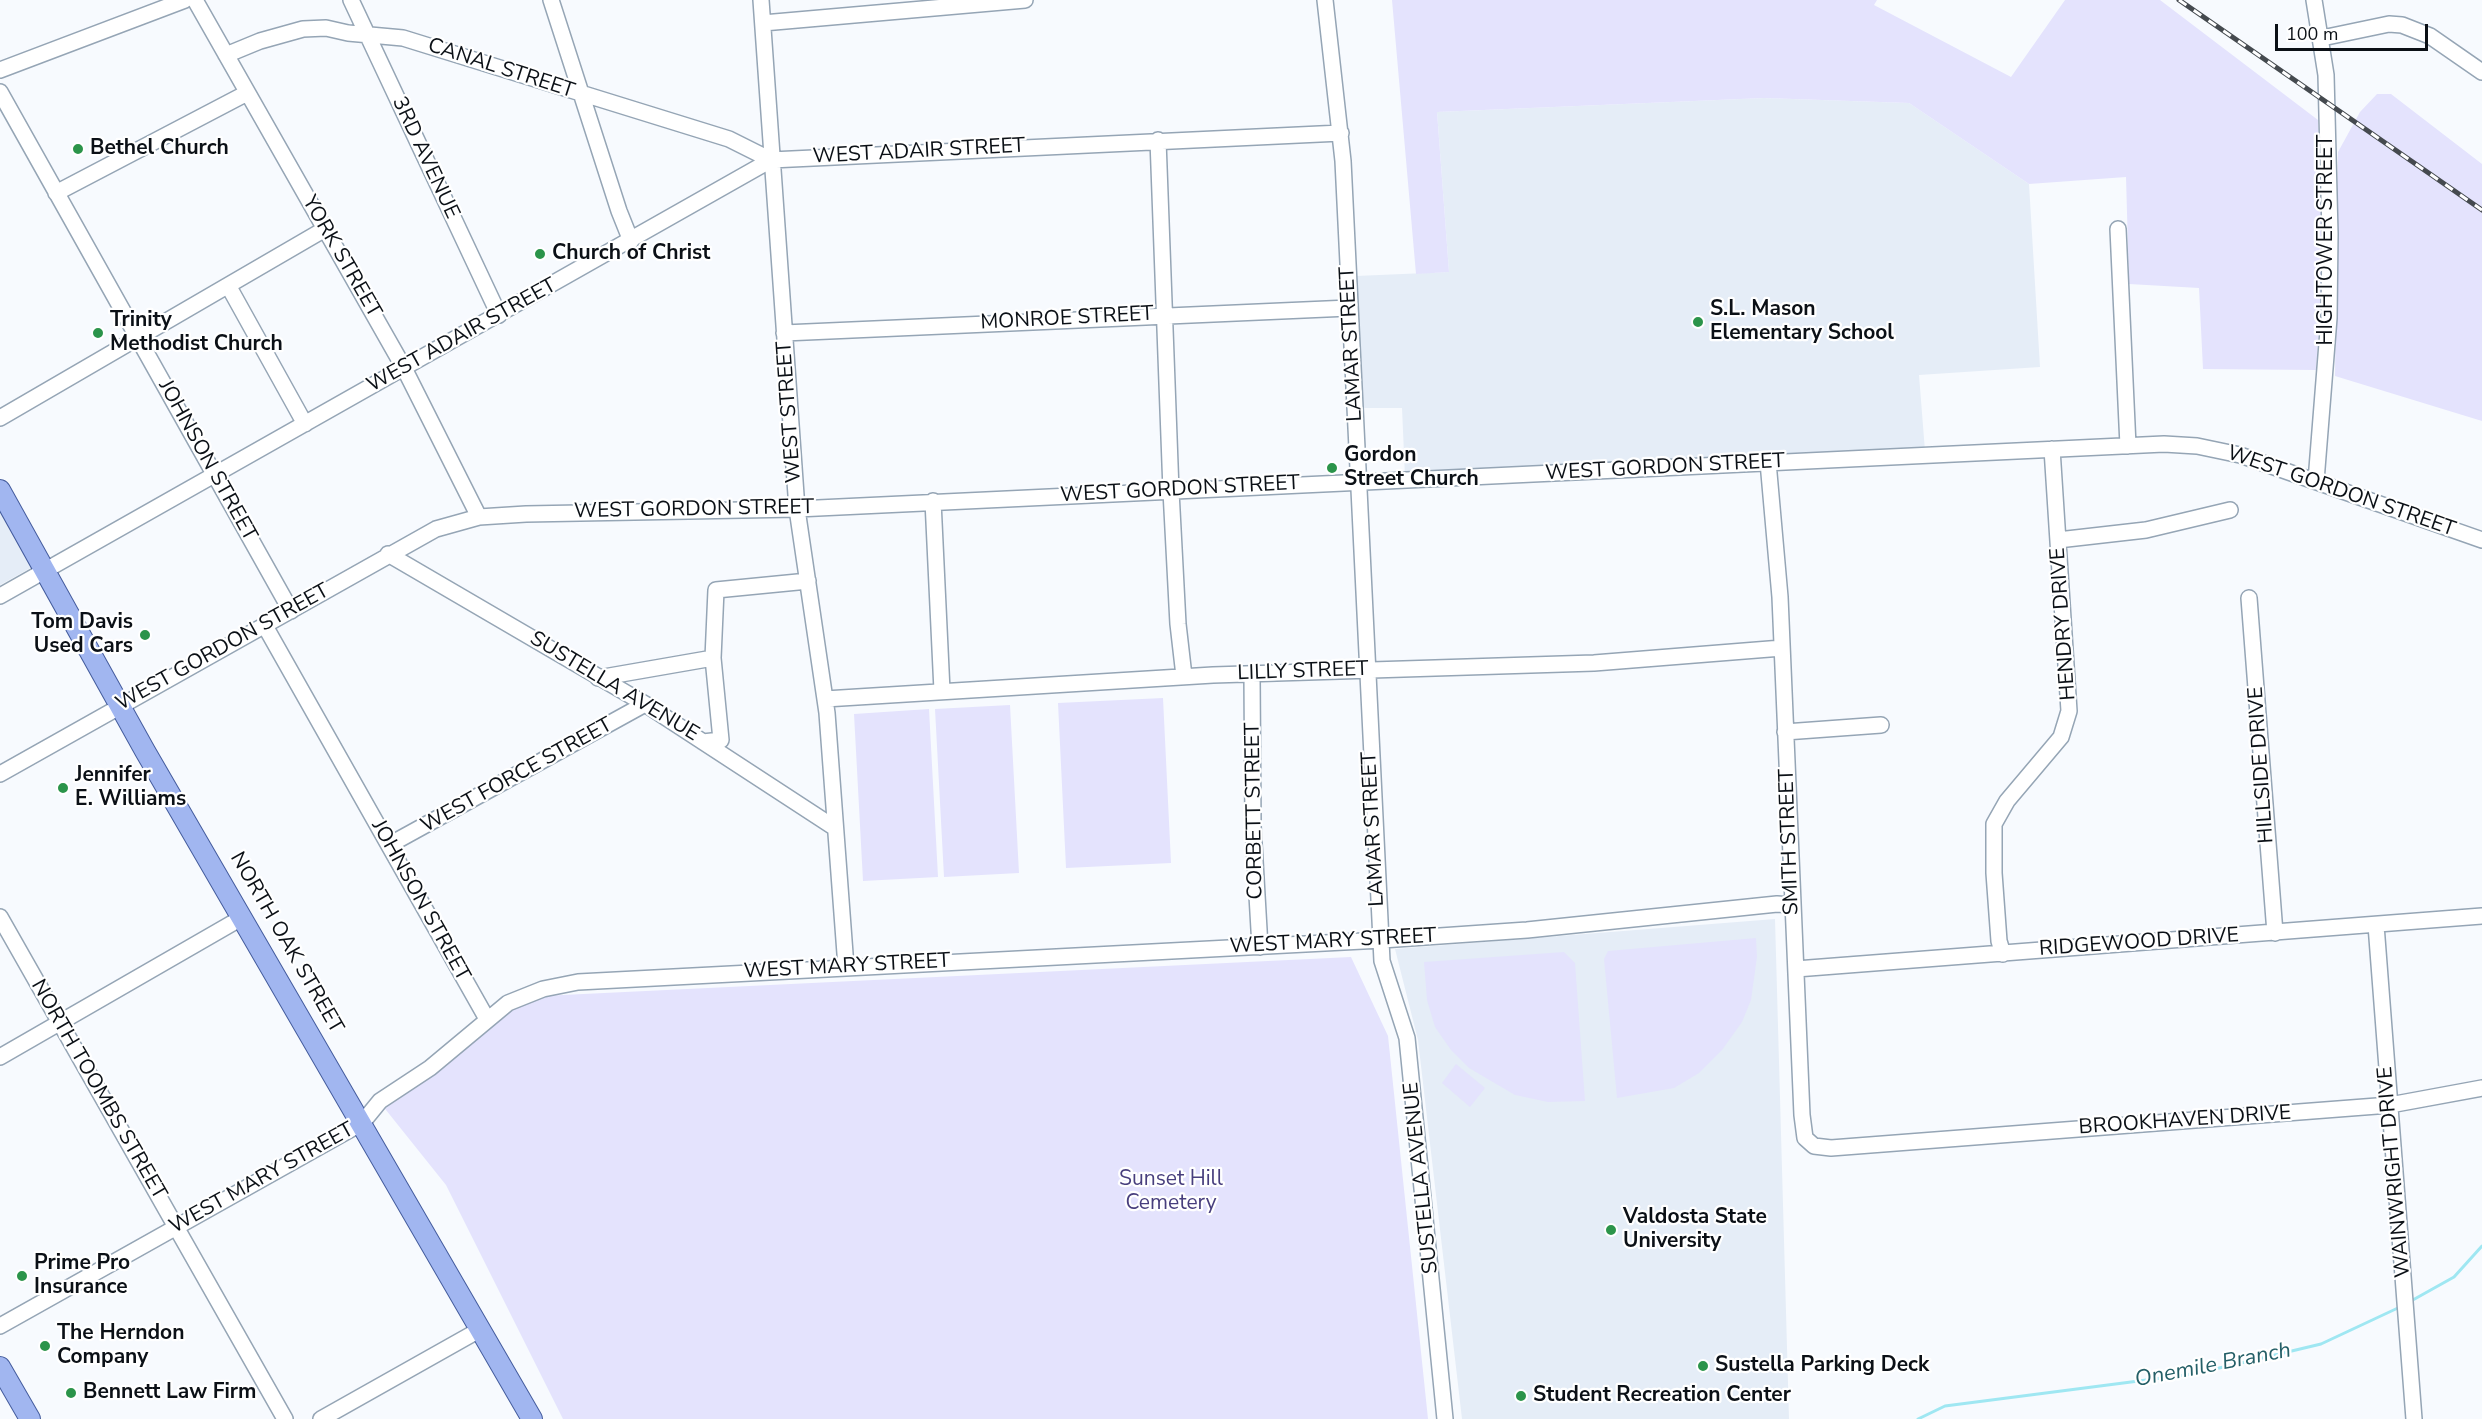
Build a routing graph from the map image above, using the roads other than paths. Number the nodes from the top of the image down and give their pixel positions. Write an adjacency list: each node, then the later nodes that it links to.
1 (185, 0): 13 (street)
2 (195, 0): 12 (street, YORK STREET)
3 (351, 0): 10 (street, 3RD AVENUE)
4 (551, 0): 17 (street)
5 (761, 0): 9 (street, WEST STREET)
6 (1025, 0): 9 (street)
7 (1325, 0): 18 (street, LAMAR STREET)
8 (2314, 0): 11 (street, HIGHTOWER STREET)
9 (763, 23): 20 (street, WEST STREET)
10 (368, 35): 12 (street, CANAL STREET); 17 (street, CANAL STREET); 27 (street, 3RD AVENUE)
11 (2322, 38): 14 (street); 38 (street, HIGHTOWER STREET)
12 (226, 55): 16 (street, YORK STREET)
13 (0, 70)
14 (2482, 72)
15 (0, 92): 21 (street, JOHNSON STREET)
16 (248, 93): 21 (street); 22 (street, YORK STREET)
17 (580, 94): 20 (street, CANAL STREET); 24 (street)
18 (1341, 133): 19 (street, WEST ADAIR STREET); 26 (street, LAMAR STREET)
19 (1158, 140): 20 (street, WEST ADAIR STREET); 28 (street)
20 (771, 160): 24 (street, WEST ADAIR STREET); 29 (street, WEST STREET)
21 (56, 193): 30 (street, JOHNSON STREET)
22 (325, 229): 25 (street); 31 (street, YORK STREET)
23 (2118, 229): 34 (street)
24 (631, 241): 27 (street, WEST ADAIR STREET)
25 (229, 287): 30 (street); 33 (street)
26 (1350, 308): 28 (street, MONROE STREET); 39 (street, LAMAR STREET)
27 (499, 315): 31 (street, WEST ADAIR STREET)
28 (1164, 315): 29 (street, MONROE STREET); 41 (street)
29 (784, 333): 43 (street, WEST STREET)
30 (140, 338): 32 (street); 37 (street, JOHNSON STREET)
31 (404, 368): 33 (street, WEST ADAIR STREET); 45 (street, YORK STREET)
32 (0, 418)
33 (305, 424): 37 (street, WEST ADAIR STREET)
34 (2128, 446): 35 (street, WEST GORDON STREET); 38 (street, WEST GORDON STREET)
35 (2052, 449): 36 (street, WEST GORDON STREET); 46 (street, HENDRY DRIVE)
36 (1768, 462): 39 (street, WEST GORDON STREET); 55 (street, SMITH STREET)
37 (215, 474): 49 (street, WEST ADAIR STREET); 53 (street, JOHNSON STREET)
38 (2316, 481): 47 (street, WEST GORDON STREET)
39 (1359, 482): 41 (street, WEST GORDON STREET); 57 (street, LAMAR STREET)
40 (0, 489): 49 (main road, NORTH OAK STREET)
41 (1171, 491): 42 (street, WEST GORDON STREET); 59 (street)
42 (933, 501): 43 (street, WEST GORDON STREET); 61 (street)
43 (797, 509): 45 (street, WEST GORDON STREET); 50 (street, WEST STREET)
44 (2230, 510): 46 (street)
45 (479, 517): 48 (street, WEST GORDON STREET)
46 (2058, 540): 79 (street, HENDRY DRIVE)
47 (2482, 540)
48 (388, 554): 53 (street, WEST GORDON STREET); 60 (street, SUSTELLA AVENUE)
49 (45, 570): 51 (street, WEST ADAIR STREET); 64 (main road, NORTH OAK STREET)
50 (808, 581): 56 (street); 62 (street, WEST STREET)
51 (0, 596)
52 (2249, 598): 76 (street, HILLSIDE DRIVE)
53 (291, 611): 54 (street, WEST GORDON STREET)
54 (265, 626): 64 (street, WEST GORDON STREET); 70 (street, JOHNSON STREET)
55 (1782, 648): 57 (street, LILLY STREET); 66 (street, SMITH STREET)
56 (713, 658): 60 (street); 67 (street)
57 (1367, 670): 58 (street, LILLY STREET); 77 (street, LAMAR STREET)
58 (1252, 675): 59 (street, LILLY STREET); 78 (street, CORBETT STREET)
59 (1184, 676): 61 (street, LILLY STREET)
60 (598, 678): 63 (street, SUSTELLA AVENUE)
61 (942, 691): 62 (street, LILLY STREET)
62 (825, 699): 69 (street, WEST STREET)
63 (645, 704): 67 (street, SUSTELLA AVENUE); 70 (street, WEST FORCE STREET)
64 (120, 706): 68 (street, WEST GORDON STREET); 74 (main road, NORTH OAK STREET)
65 (1881, 725): 66 (street)
66 (1785, 732): 71 (street, SMITH STREET)
67 (703, 742): 69 (street, SUSTELLA AVENUE)
68 (0, 774)
69 (835, 828): 80 (street, WEST STREET)
70 (389, 845): 82 (street, JOHNSON STREET)
71 (1792, 905): 77 (street, WEST MARY STREET); 81 (street, SMITH STREET)
72 (2482, 916): 75 (street, RIDGEWOOD DRIVE)
73 (0, 917): 83 (street, NORTH TOOMBS STREET)
74 (243, 917): 83 (street); 87 (main road, NORTH OAK STREET)
75 (2376, 925): 76 (street, RIDGEWOOD DRIVE); 86 (street, WAINWRIGHT DRIVE)
76 (2275, 933): 79 (street, RIDGEWOOD DRIVE)
77 (1382, 940): 78 (street, WEST MARY STREET); 97 (street, SUSTELLA AVENUE)
78 (1260, 947): 80 (street, WEST MARY STREET)
79 (2002, 954): 81 (street, RIDGEWOOD DRIVE)
80 (846, 967): 82 (street, WEST MARY STREET)
81 (1796, 969): 88 (street, SMITH STREET)
82 (487, 1019): 87 (street, WEST MARY STREET)
83 (59, 1024): 84 (street); 89 (street, NORTH TOOMBS STREET)
84 (0, 1057)
85 (2482, 1088): 86 (street, BROOKHAVEN DRIVE)
86 (2390, 1105): 88 (street, BROOKHAVEN DRIVE); 98 (street, WAINWRIGHT DRIVE)
87 (362, 1123): 89 (street, WEST MARY STREET); 91 (main road, NORTH OAK STREET)
88 (1886, 1143)
89 (176, 1226): 90 (street, WEST MARY STREET); 94 (street, NORTH TOOMBS STREET)
90 (0, 1326)
91 (481, 1329): 95 (street); 96 (main road, NORTH OAK STREET)
92 (0, 1367): 93 (main road)
93 (30, 1419)
94 (285, 1419)
95 (321, 1419)
96 (532, 1419)
97 (1445, 1419)
98 (2414, 1419)

